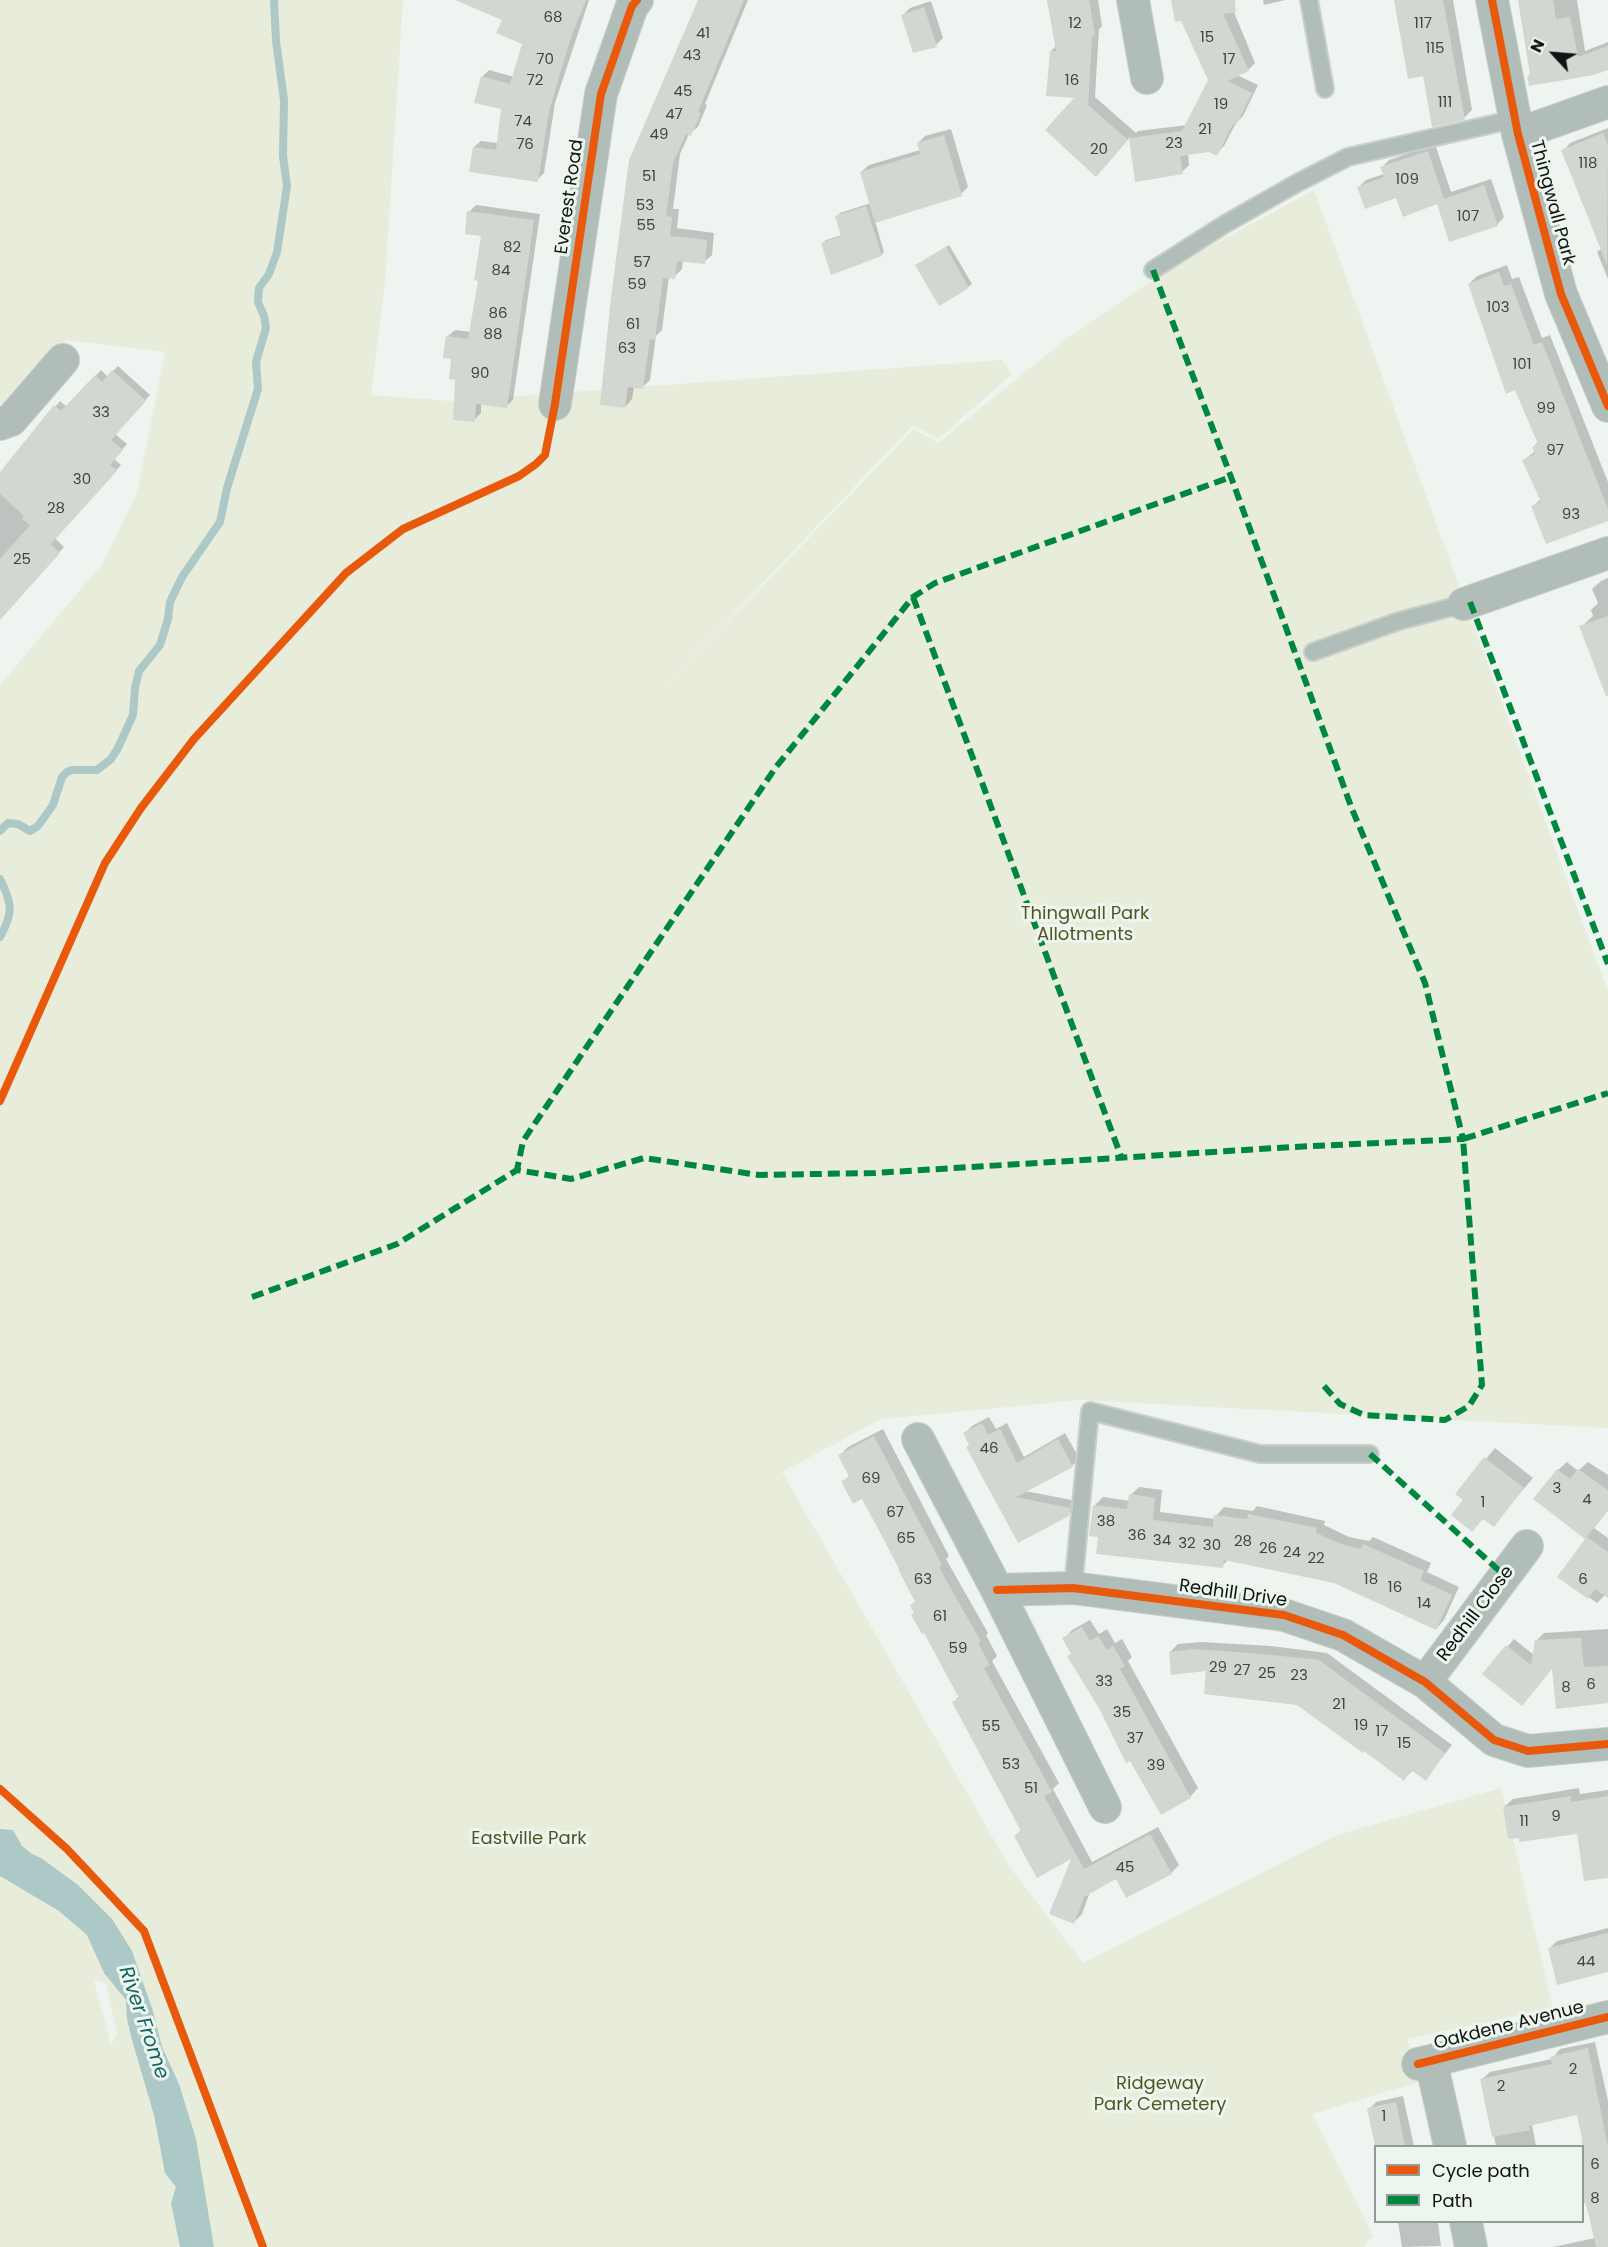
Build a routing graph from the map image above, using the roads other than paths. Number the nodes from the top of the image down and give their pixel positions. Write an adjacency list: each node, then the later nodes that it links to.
1 (636, 0): 11 (street, Everest Road)
2 (1133, 0): 5 (street)
3 (1309, 0): 6 (lane)
4 (1492, 0): 8 (street, Thingwall Park)
5 (1147, 78)
6 (1325, 89)
7 (1608, 102): 8 (street)
8 (1517, 127): 9 (lane); 12 (street, Thingwall Park)
9 (1153, 270)
10 (63, 360): 13 (street)
11 (555, 404)
12 (1608, 406)
13 (0, 424)
14 (1608, 553): 15 (street)
15 (1464, 604): 16 (lane)
16 (1313, 652)
17 (918, 1439): 21 (street)
18 (1370, 1454): 20 (lane)
19 (1527, 1546): 22 (street, Redhill Close)
20 (1073, 1588): 21 (street, Redhill Drive); 22 (street, Redhill Drive)
21 (997, 1590): 24 (street)
22 (1425, 1682): 23 (street, Redhill Drive)
23 (1608, 1744)
24 (1105, 1807)
25 (1608, 2017): 26 (street, Oakdene Avenue)
26 (1449, 2145)
27 (1466, 2223): 28 (street)
28 (1471, 2247)

